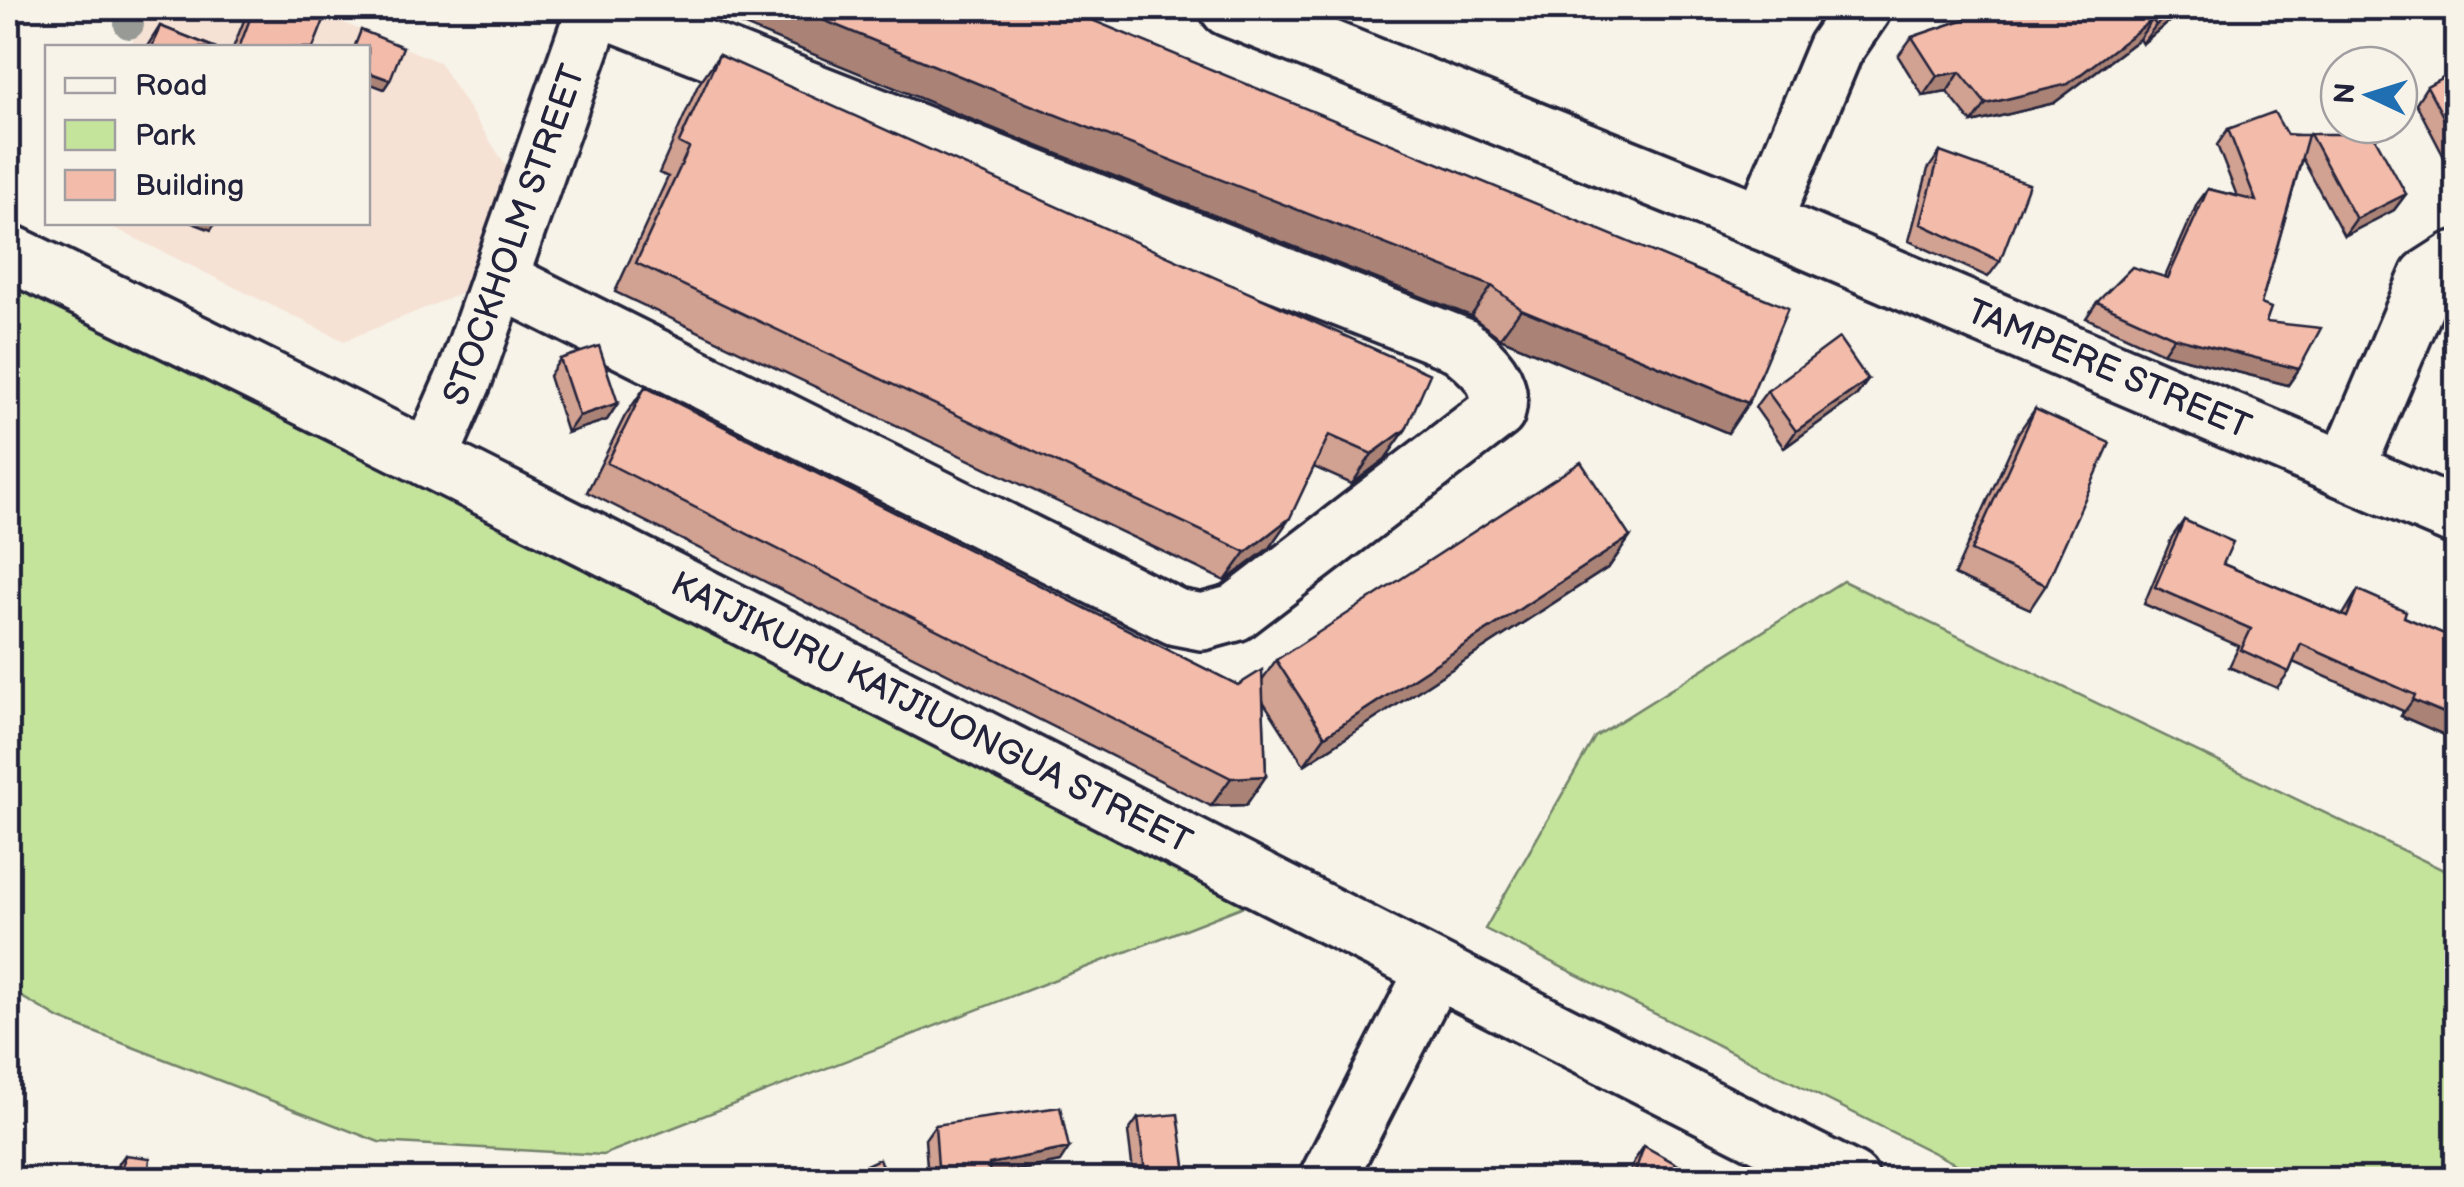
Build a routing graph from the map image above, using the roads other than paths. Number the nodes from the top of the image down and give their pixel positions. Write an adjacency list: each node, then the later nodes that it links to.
1 (597, 8): 7 (street, STOCKHOLM STREET); 7 (street)
2 (1228, 8): 4 (street, TAMPERE STREET)
3 (1863, 8): 4 (street)
4 (1762, 222): 9 (street, TAMPERE STREET)
5 (8, 252): 8 (street, KATJIKURU KATJIUONGUA STREET)
6 (2456, 259): 9 (street)
7 (499, 279): 8 (street, STOCKHOLM STREET)
8 (428, 459): 11 (street, KATJIKURU KATJIUONGUA STREET)
9 (2346, 470): 10 (street, TAMPERE STREET)
10 (2456, 517)
11 (1434, 971): 12 (street); 13 (street, KATJIKURU KATJIUONGUA STREET)
12 (1326, 1180)
13 (1852, 1180)

